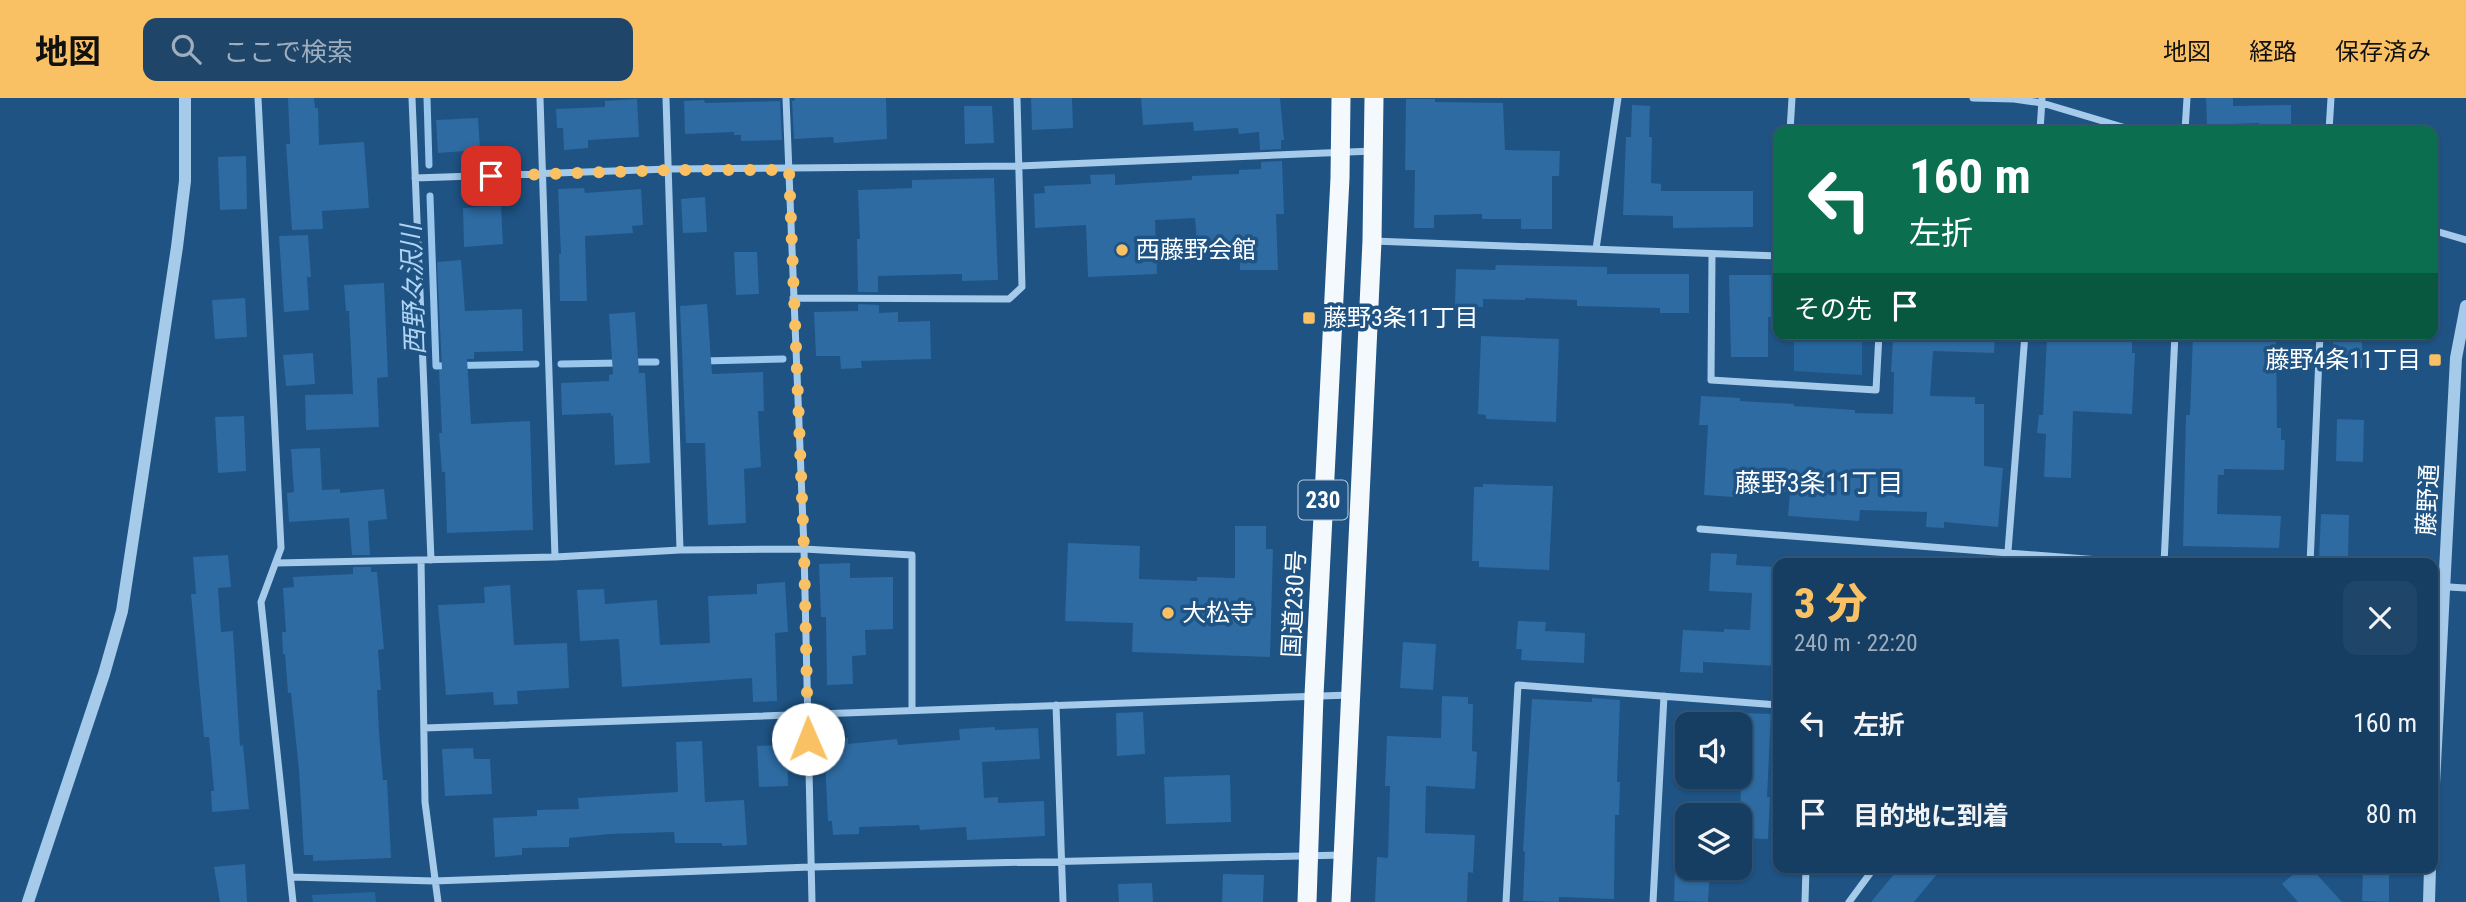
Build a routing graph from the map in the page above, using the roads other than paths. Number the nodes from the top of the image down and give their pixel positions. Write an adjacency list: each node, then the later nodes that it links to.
1 (185, 98): 71 (street)
2 (258, 98): 51 (street)
3 (412, 98): 27 (street)
4 (540, 98): 26 (street)
5 (666, 98): 24 (street)
6 (786, 98): 25 (street)
7 (1017, 98): 23 (street)
8 (1341, 98): 21 (highway, 国道230号 / 230)
9 (1374, 98): 22 (highway, 230)
10 (1618, 98): 31 (street)
11 (1792, 98): 16 (street)
12 (1973, 98): 15 (street)
13 (2187, 98): 19 (street)
14 (2330, 98): 20 (street)
15 (2042, 100): 17 (street); 18 (street)
16 (1790, 126)
17 (2040, 126)
18 (2121, 126)
19 (2185, 126)
20 (2329, 126)
21 (1341, 151): 22 (street); 23 (street); 54 (highway, 国道230号 / 230)
22 (1374, 151): 30 (highway, 230)
23 (1019, 166): 25 (street); 34 (street)
24 (669, 170): 25 (street); 26 (street); 42 (street)
25 (789, 170): 34 (street)
26 (542, 174): 27 (street); 44 (street)
27 (415, 178): 50 (street)
28 (2438, 232): 29 (street)
29 (2466, 240)
30 (1373, 241): 31 (street); 55 (highway, 230)
31 (1596, 249): 32 (street)
32 (1712, 255): 33 (street); 36 (street)
33 (1773, 256)
34 (793, 298): 41 (street)
35 (2466, 306): 52 (street, 藤野通)
36 (1879, 340)
37 (2025, 340): 43 (street)
38 (2175, 340): 47 (street)
39 (2320, 340): 48 (street)
40 (1700, 528): 43 (street)
41 (804, 549): 42 (street); 59 (street); 60 (street)
42 (680, 550): 44 (street)
43 (2008, 552): 45 (street); 46 (street)
44 (555, 557): 50 (street)
45 (2008, 558)
46 (2079, 558)
47 (2164, 558)
48 (2310, 558)
49 (421, 560): 50 (street); 51 (street); 61 (street)
50 (431, 560)
51 (276, 563): 69 (street)
52 (2438, 586): 53 (street)
53 (2466, 589)
54 (1314, 695): 55 (street); 57 (street); 62 (highway, 国道230号 / 230)
55 (1350, 695): 63 (highway, 230)
56 (1664, 696): 58 (street); 78 (street); 79 (street)
57 (1056, 705): 59 (street); 64 (street)
58 (1773, 705)
59 (912, 710): 60 (street)
60 (807, 713): 61 (street); 65 (street)
61 (424, 728): 70 (street)
62 (1310, 855): 63 (street); 64 (street); 76 (highway, 国道230号 / 230)
63 (1343, 855): 77 (highway, 230)
64 (1061, 861): 65 (street); 75 (street)
65 (811, 867): 70 (street); 74 (street)
66 (1806, 873): 80 (street)
67 (1870, 873): 81 (street)
68 (2430, 873): 82 (street)
69 (290, 877): 70 (street); 72 (street)
70 (434, 881): 73 (street)
71 (28, 902)
72 (293, 902)
73 (438, 902)
74 (812, 902)
75 (1063, 902)
76 (1307, 902)
77 (1341, 902)
78 (1506, 902)
79 (1653, 902)
80 (1805, 902)
81 (1849, 902)
82 (2429, 902)

